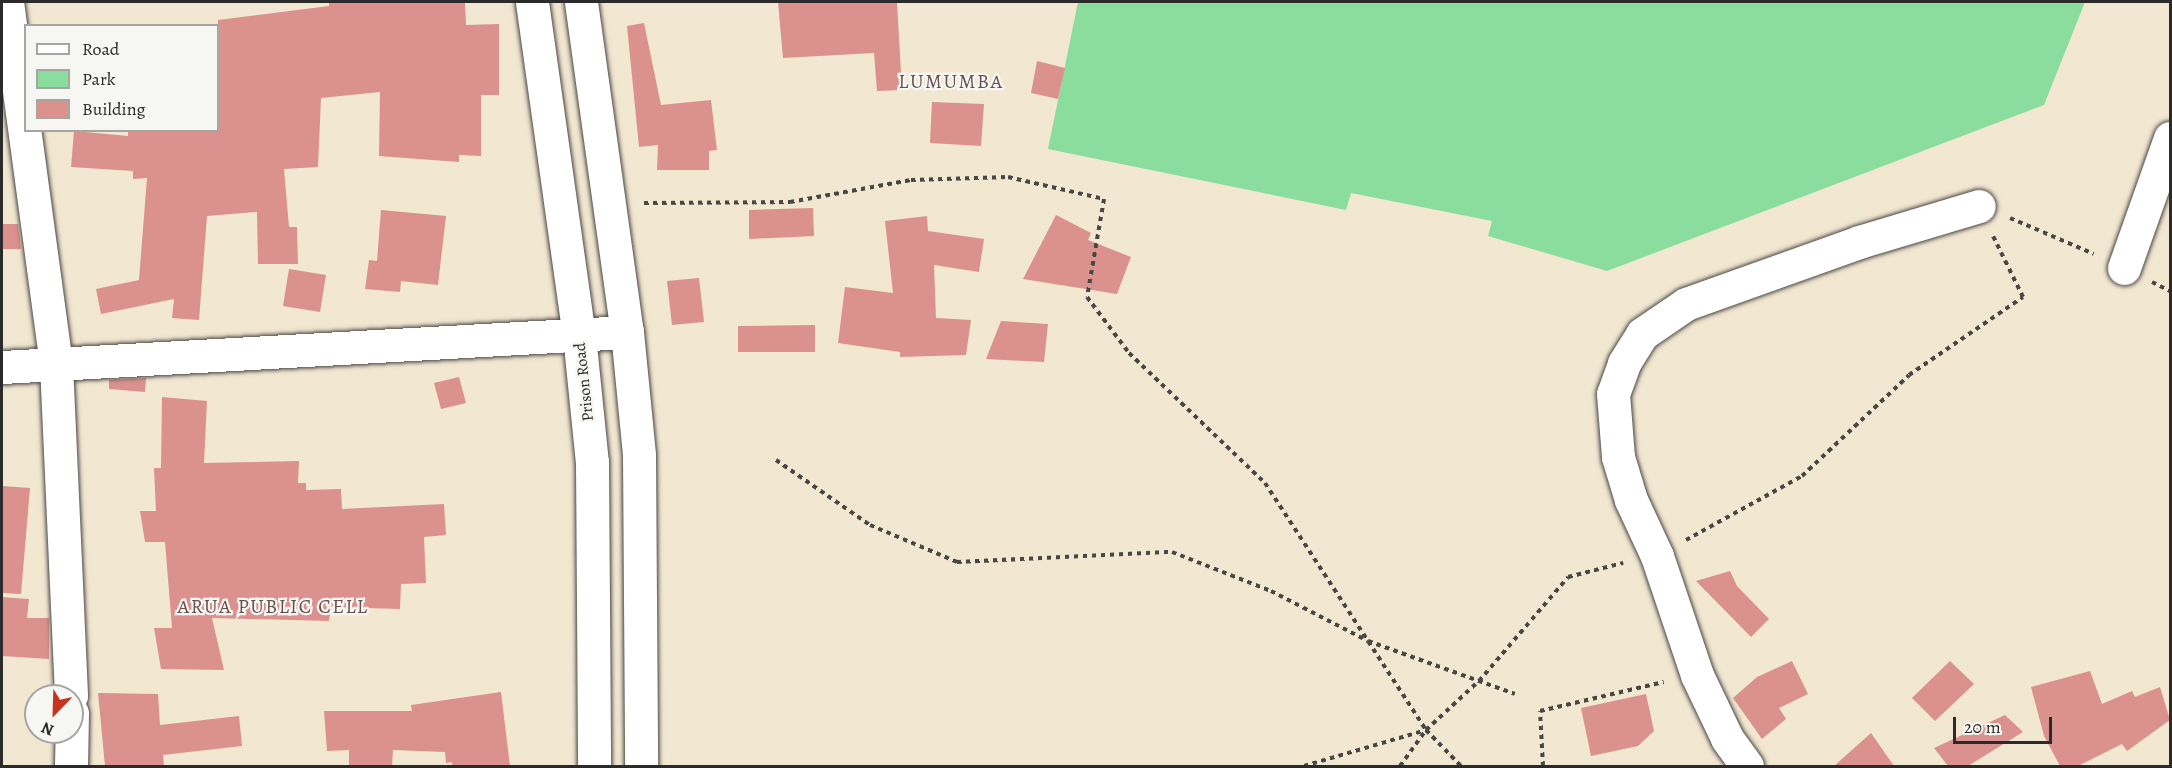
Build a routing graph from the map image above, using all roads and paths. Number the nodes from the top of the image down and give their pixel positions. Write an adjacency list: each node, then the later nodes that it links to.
1 (7, 2): 4 (street)
2 (532, 2): 12 (street, Prison Road)
3 (581, 2): 11 (street)
4 (24, 128)
5 (25, 132): 13 (street)
6 (2170, 138): 9 (street)
7 (644, 204): 17 (path)
8 (1979, 206): 9 (path); 16 (path); 16 (street)
9 (2124, 268): 10 (path)
10 (2170, 291)
11 (627, 332): 12 (street); 26 (street)
12 (579, 335): 13 (street); 25 (street, Prison Road)
13 (56, 364): 14 (street); 20 (street)
14 (2, 367)
15 (777, 460): 17 (path)
16 (1656, 556): 18 (street); 19 (path)
17 (1368, 641): 19 (path); 22 (path)
18 (1697, 675): 30 (path); 31 (street)
19 (1479, 681): 21 (path); 22 (path)
20 (70, 684)
21 (1515, 694)
22 (1426, 730): 27 (path); 28 (path); 29 (path)
23 (71, 744): 24 (street)
24 (71, 766)
25 (594, 766)
26 (641, 766)
27 (1304, 766)
28 (1400, 766)
29 (1461, 766)
30 (1543, 766)
31 (1748, 766)

